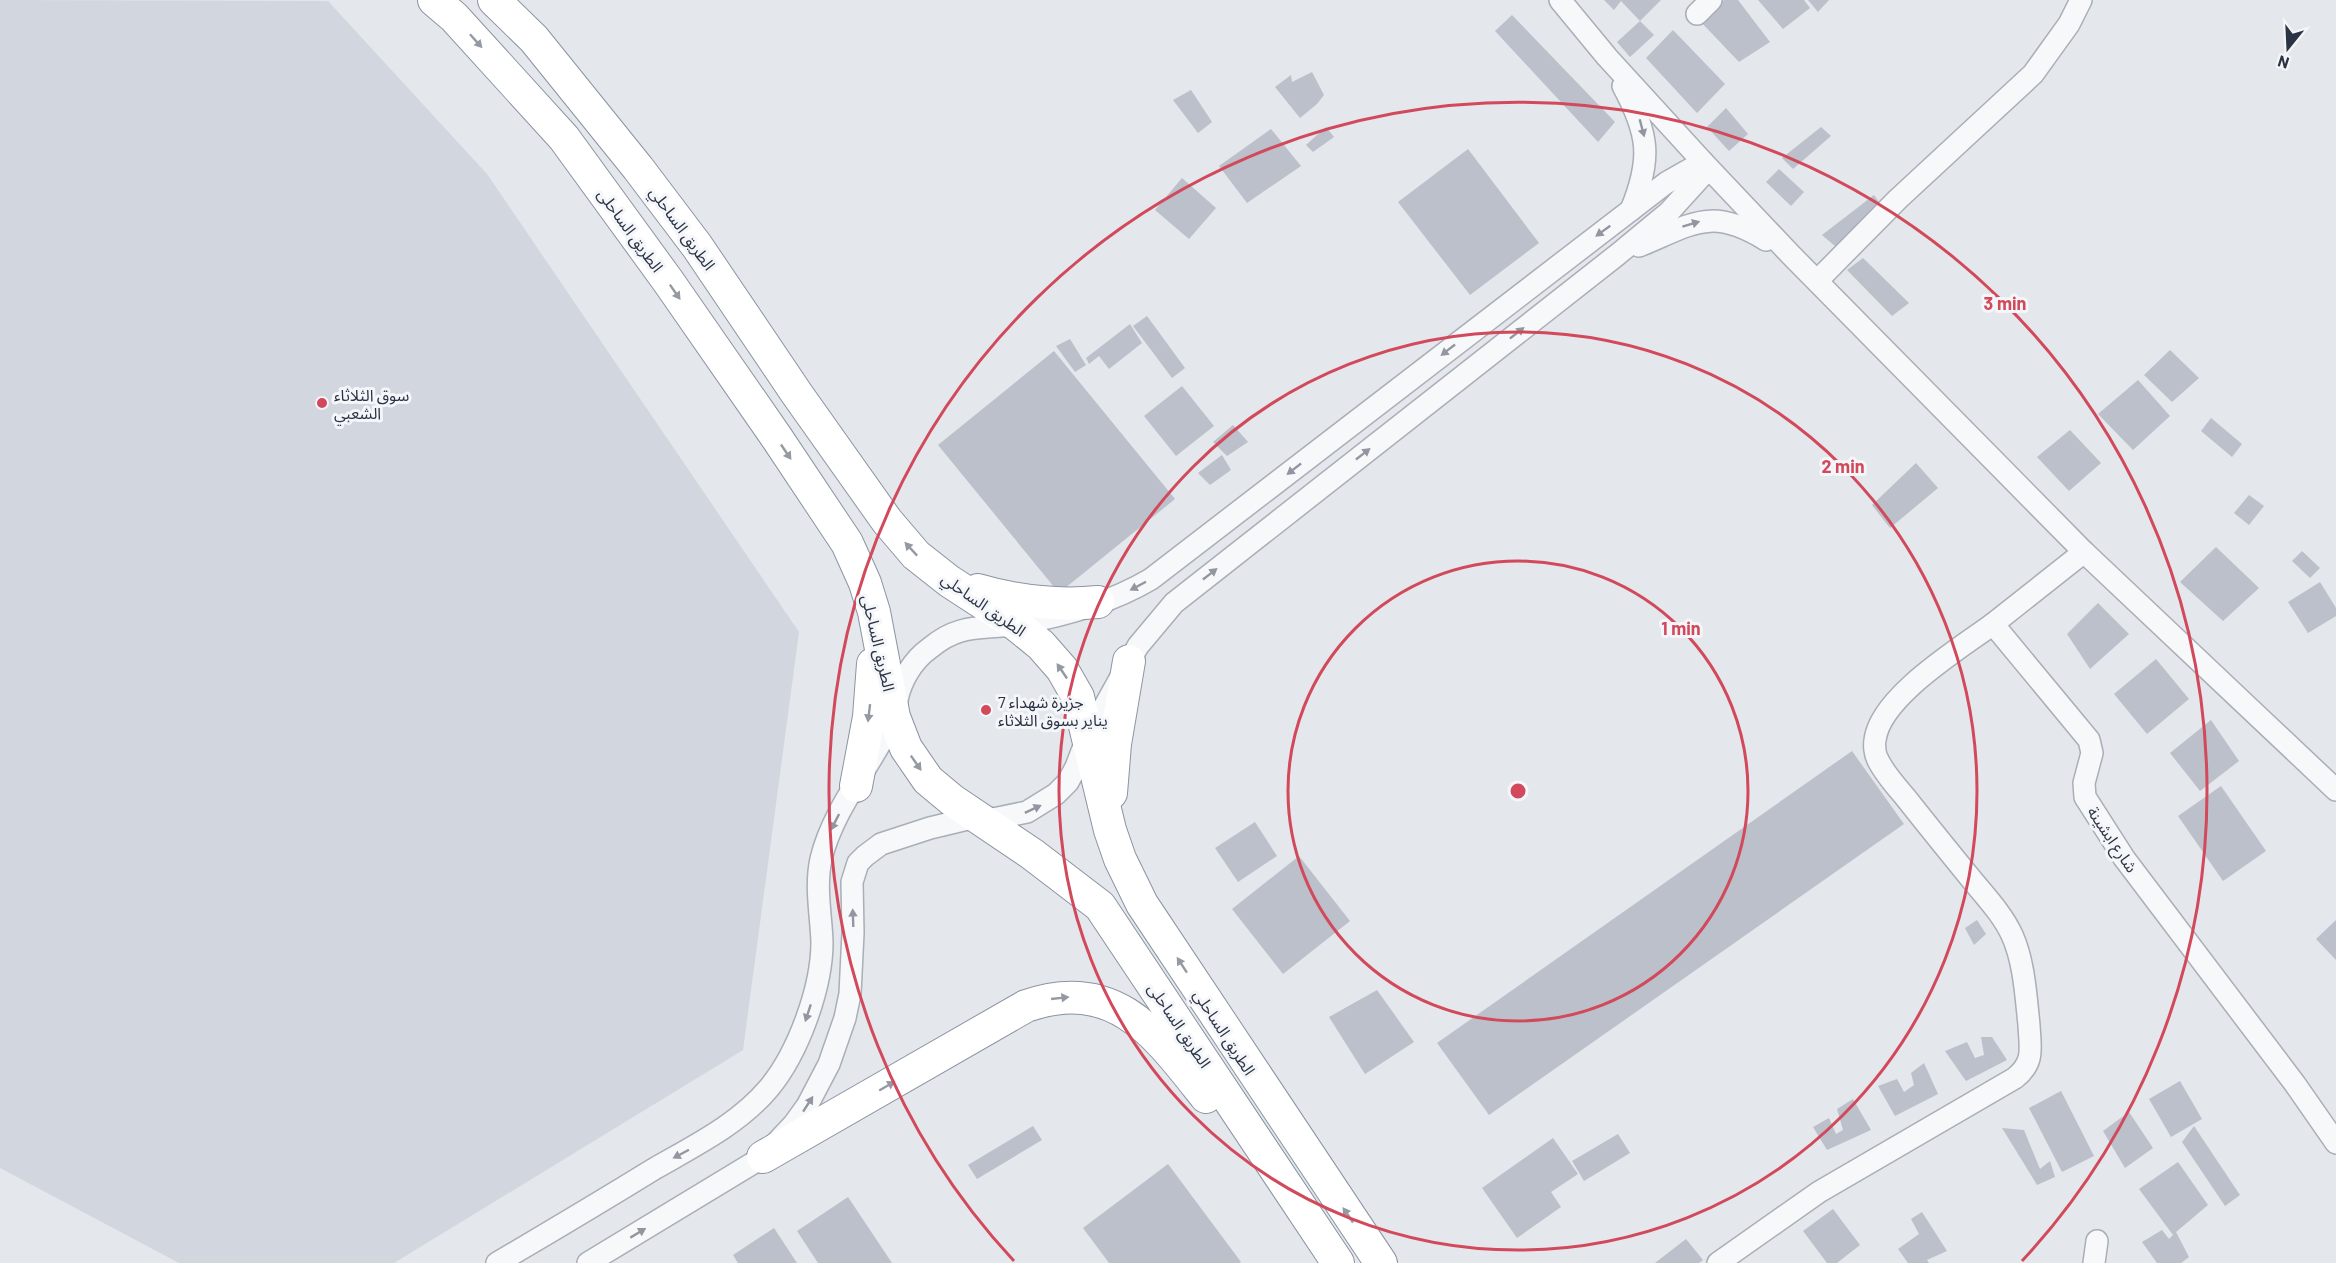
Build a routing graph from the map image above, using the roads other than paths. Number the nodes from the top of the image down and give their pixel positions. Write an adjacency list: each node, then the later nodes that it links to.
1 (434, 0): 14 (highway, الطريق الساحلى, one-way to 14)
2 (494, 0): 12 (highway, الطريق الساحلي, one-way to 2)
3 (1560, 0): 5 (street)
4 (2081, 0): 10 (street)
5 (1607, 57): 6 (street); 7 (street, one-way to 7)
6 (1705, 166): 7 (street); 8 (street); 9 (street)
7 (1630, 211): 13 (street, one-way to 13)
8 (1790, 254): 9 (street, one-way to 8); 10 (street)
9 (1617, 255): 17 (street, one-way to 9)
10 (1818, 280): 11 (street)
11 (2084, 552): 16 (street); 21 (street)
12 (949, 581): 13 (highway); 15 (highway, الطريق الساحلي)
13 (1098, 602): 15 (street)
14 (874, 612): 18 (highway, الطريق الساحلى); 20 (highway, one-way to 20)
15 (1015, 624): 18 (street); 19 (highway, الطريق الساحلي, one-way to 15)
16 (1993, 624): 24 (street, شارع ابشينة); 32 (street)
17 (1129, 661): 19 (street); 23 (highway)
18 (894, 717): 20 (street); 22 (highway, الطريق الساحلى, one-way to 22)
19 (1088, 738): 22 (street, one-way to 19); 23 (highway, الطريق الساحلي)
20 (856, 786): 28 (street, one-way to 28)
21 (2336, 790)
22 (976, 817): 25 (street, one-way to 22); 26 (highway, الطريق الساحلى)
23 (1110, 830): 31 (highway, الطريق الساحلي, one-way to 23)
24 (2336, 1143)
25 (763, 1157): 26 (highway, one-way to 26); 29 (street, one-way to 25)
26 (1282, 1178): 30 (highway, الطريق الساحلى)
27 (2097, 1241): 33 (street)
28 (497, 1263)
29 (588, 1263)
30 (1338, 1263)
31 (1381, 1263)
32 (1718, 1263)
33 (2094, 1263)

